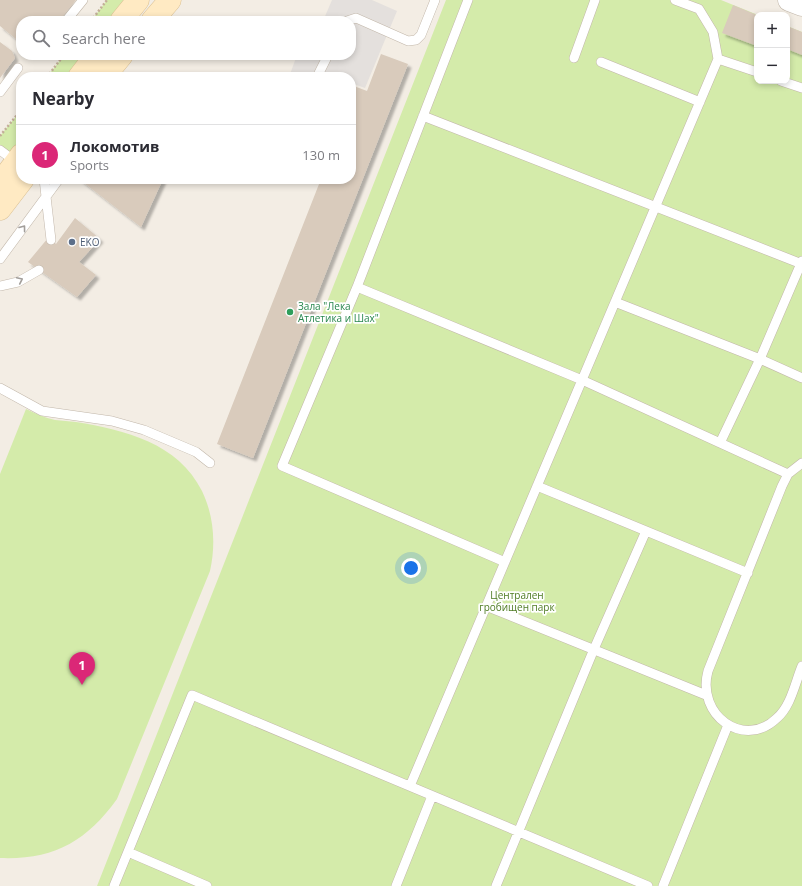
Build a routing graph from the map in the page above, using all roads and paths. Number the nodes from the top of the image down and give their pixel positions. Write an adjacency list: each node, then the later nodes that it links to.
1 (83, 0): 11 (lane)
2 (107, 0): 12 (path)
3 (138, 0): 13 (main road)
4 (170, 0): 14 (main road)
5 (435, 0): 15 (lane)
6 (468, 0): 30 (lane)
7 (595, 0): 16 (lane)
8 (675, 0): 17 (lane)
9 (789, 0): 10 (street)
10 (802, 5)
11 (70, 16)
12 (95, 16)
13 (125, 16)
14 (156, 16)
15 (356, 18)
16 (574, 58)
17 (718, 59): 22 (lane); 28 (lane)
18 (60, 60): 23 (path)
19 (326, 60): 24 (lane)
20 (601, 62): 28 (lane)
21 (18, 68): 27 (lane)
22 (754, 71)
23 (51, 72)
24 (320, 72)
25 (790, 84): 26 (lane)
26 (802, 88)
27 (0, 92)
28 (700, 102): 37 (lane)
29 (16, 116): 31 (path)
30 (423, 116): 37 (lane); 44 (lane)
31 (0, 136)
32 (15, 162): 33 (main road); 38 (main road)
33 (0, 183)
34 (45, 184): 36 (lane)
35 (56, 184): 36 (lane)
36 (47, 197): 39 (lane); 40 (lane, one-way to 36)
37 (656, 206): 41 (lane); 45 (lane)
38 (0, 209)
39 (51, 240)
40 (0, 259)
41 (802, 263): 46 (lane)
42 (39, 270): 43 (lane, one-way to 42)
43 (0, 286)
44 (356, 288): 48 (lane); 56 (lane)
45 (615, 302): 46 (lane); 48 (lane)
46 (760, 359): 47 (lane); 50 (lane)
47 (802, 378)
48 (582, 380): 50 (lane); 54 (lane)
49 (0, 388): 51 (lane)
50 (720, 444): 53 (lane)
51 (210, 463)
52 (802, 463): 53 (lane)
53 (788, 474): 57 (lane)
54 (537, 486): 55 (lane); 56 (lane)
55 (646, 531): 57 (lane); 59 (lane)
56 (505, 562): 58 (lane)
57 (748, 573): 61 (lane)
58 (486, 606): 59 (lane); 63 (lane)
59 (594, 649): 61 (lane); 65 (lane)
60 (802, 666): 62 (lane)
61 (706, 695): 62 (lane)
62 (728, 725): 72 (lane)
63 (410, 786): 64 (lane); 66 (lane)
64 (432, 796): 65 (lane); 69 (lane)
65 (518, 832): 70 (lane); 71 (lane)
66 (128, 852): 67 (lane); 68 (lane)
67 (114, 886)
68 (207, 886)
69 (396, 886)
70 (496, 886)
71 (648, 886)
72 (663, 886)

